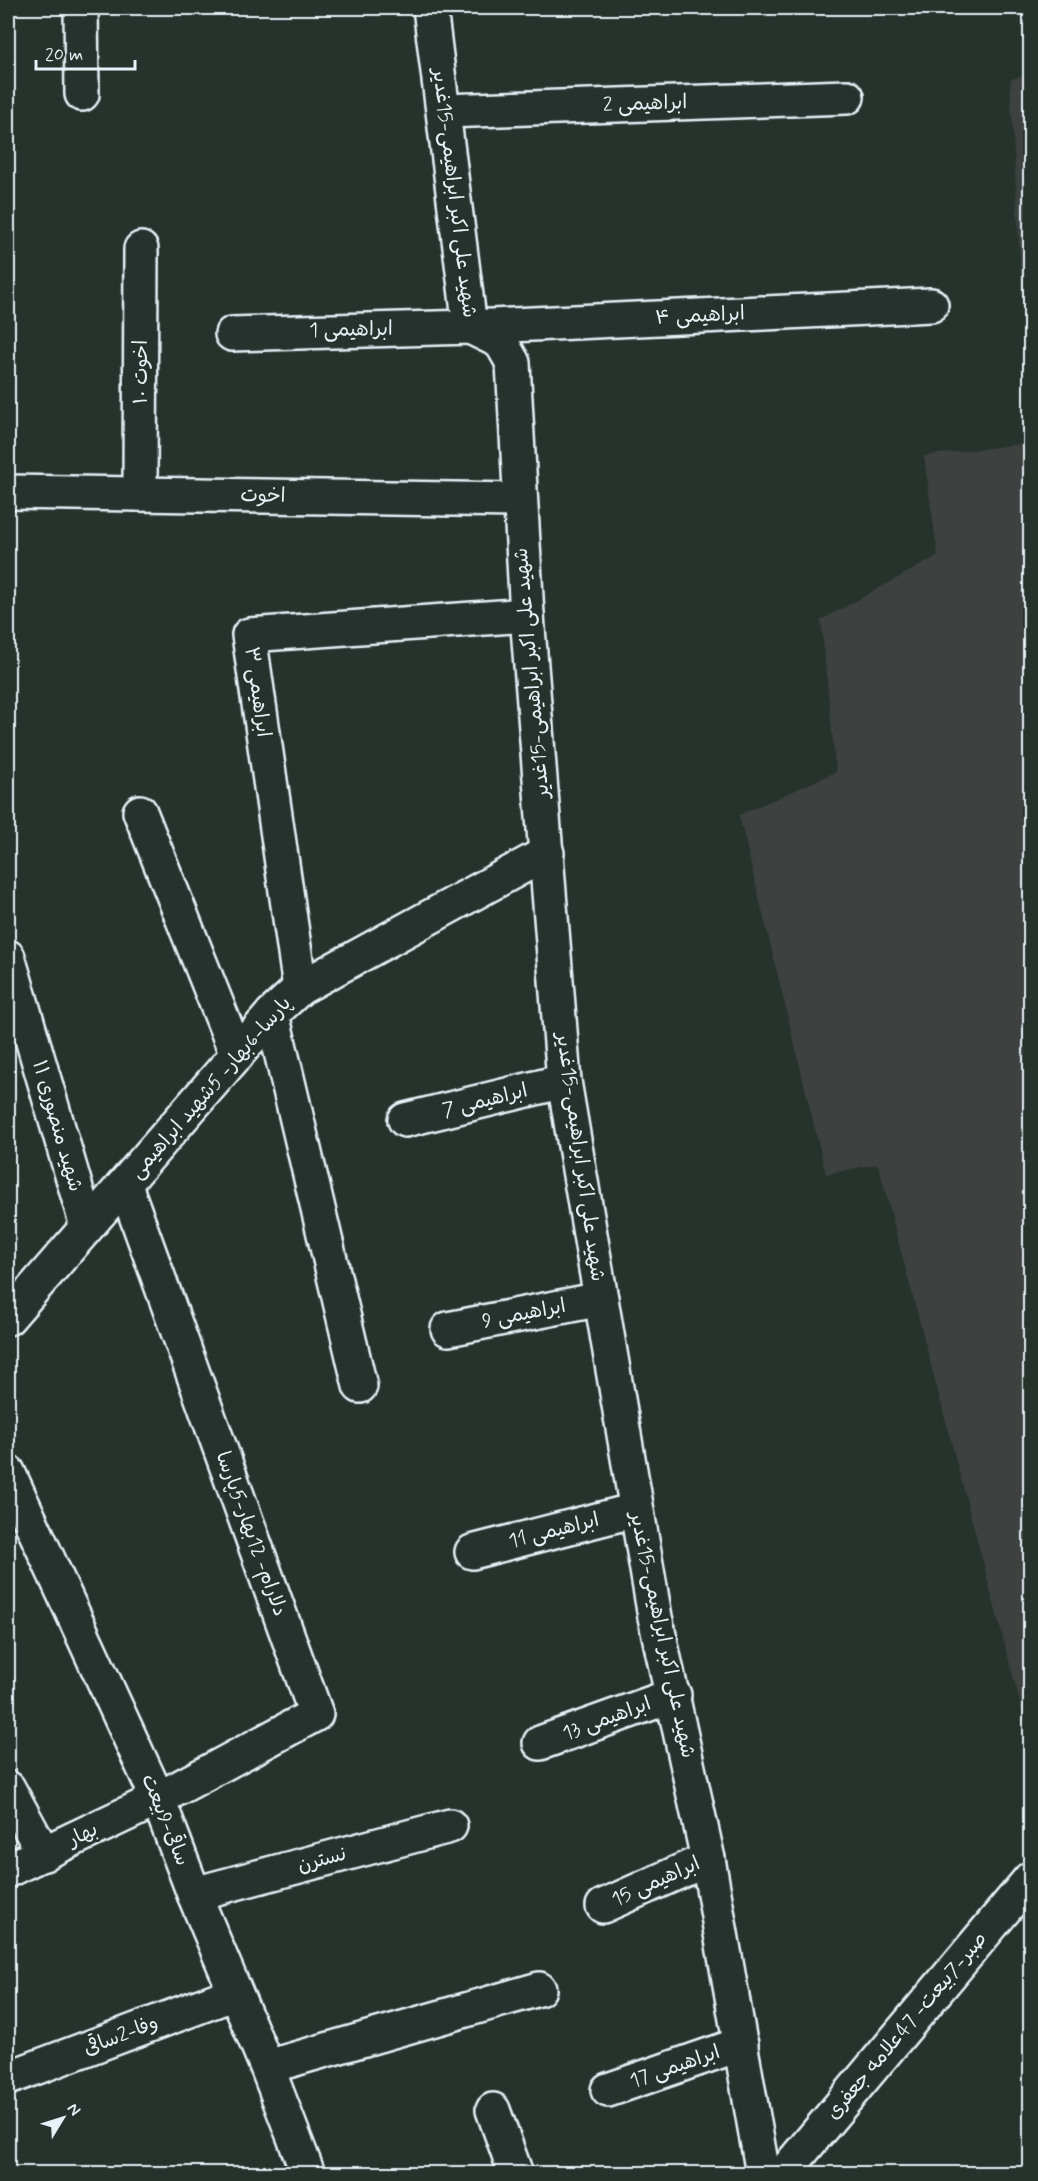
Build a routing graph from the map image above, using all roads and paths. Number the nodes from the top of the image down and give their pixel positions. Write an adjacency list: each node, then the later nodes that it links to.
1 (81, 8): 3 (street)
2 (430, 8): 5 (street, شهید علی اکبر ابراهیمی-15غدیر)
3 (82, 94)
4 (847, 97): 5 (street, ابراهیمی 2)
5 (444, 111): 8 (street, شهید علی اکبر ابراهیمی-15غدیر)
6 (141, 249): 11 (street, اخوت ۱۰)
7 (931, 305): 8 (street, ابراهیمی ۴)
8 (470, 327): 9 (street, ابراهیمی 1); 12 (street, شهید علی اکبر ابراهیمی-15غدیر)
9 (232, 333)
10 (8, 492): 11 (street, اخوت)
11 (140, 494): 12 (street, اخوت)
12 (519, 500): 13 (street, شهید علی اکبر ابراهیمی-15غدیر)
13 (527, 615): 15 (street, شهید علی اکبر ابراهیمی-15غدیر); 17 (street, ابراهیمی ۳)
14 (140, 812): 19 (street)
15 (547, 853): 17 (street, پارسا-6بهار- 5شهید ابراهیمی); 20 (street, شهید علی اکبر ابراهیمی-15غدیر)
16 (8, 957): 23 (street, شهید منصوری ۱۱)
17 (300, 988): 18 (street, پارسا-6بهار- 5شهید ابراهیمی)
18 (272, 1014): 19 (street, پارسا-6بهار- 5شهید ابراهیمی); 27 (street)
19 (237, 1055): 22 (street, پارسا-6بهار- 5شهید ابراهیمی)
20 (564, 1082): 21 (street, ابراهیمی 7); 24 (street, شهید علی اکبر ابراهیمی-15غدیر)
21 (405, 1120)
22 (125, 1185): 23 (street, پارسا-6بهار- 5شهید ابراهیمی); 34 (street, دلارام- 12بهار-5پارسا)
23 (87, 1226): 25 (street, پارسا-6بهار- 5شهید ابراهیمی)
24 (601, 1299): 26 (street, ابراهیمی 9); 29 (street, شهید علی اکبر ابراهیمی-15غدیر)
25 (8, 1318)
26 (448, 1329)
27 (360, 1386)
28 (8, 1472): 34 (street, ساقی-9بیعت)
29 (636, 1510): 30 (street, ابراهیمی 11); 31 (street, شهید علی اکبر ابراهیمی-15غدیر)
30 (472, 1552)
31 (674, 1695): 32 (street, ابراهیمی 13); 37 (street, شهید علی اکبر ابراهیمی-15غدیر)
32 (540, 1743)
33 (8, 1788): 36 (street)
34 (158, 1799): 36 (street, بهار); 40 (street, ساقی-9بیعت)
35 (450, 1826): 40 (street, نسترن)
36 (44, 1854): 38 (street, بهار)
37 (708, 1859): 41 (street, ابراهیمی 15); 44 (street, شهید علی اکبر ابراهیمی-15غدیر)
38 (8, 1870)
39 (1030, 1880): 52 (street, صبر-7بیعت- 47علامه جعفری)
40 (194, 1894): 43 (street, ساقی-9بیعت)
41 (603, 1906)
42 (539, 1989): 45 (street)
43 (235, 1993): 45 (street, ساقی-9بیعت); 46 (street, وفا-2ساقی)
44 (741, 2044): 47 (street, ابراهیمی 17); 51 (street, شهید علی اکبر ابراهیمی-15غدیر)
45 (267, 2067): 49 (street, ساقی-9بیعت)
46 (8, 2078)
47 (608, 2090)
48 (493, 2110): 50 (street)
49 (308, 2174)
50 (516, 2174)
51 (763, 2174)
52 (783, 2174)

